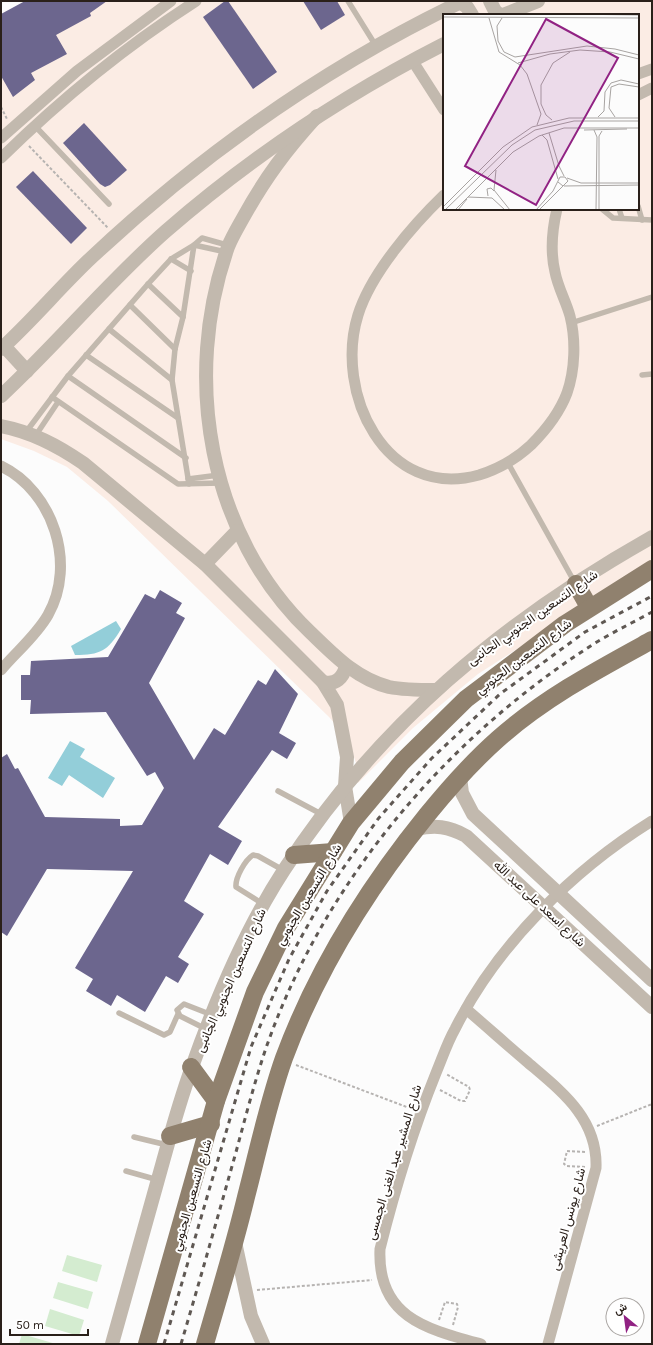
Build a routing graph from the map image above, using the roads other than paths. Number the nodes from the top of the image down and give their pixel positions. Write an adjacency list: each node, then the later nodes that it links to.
1 (171, 1): 20 (street)
2 (196, 1): 19 (street)
3 (348, 1): 11 (lane)
4 (490, 1): 8 (street)
5 (538, 1): 9 (street)
6 (462, 2): 7 (street); 11 (street)
7 (471, 14)
8 (500, 14)
9 (505, 14)
10 (443, 44): 12 (street)
11 (376, 46): 43 (street)
12 (412, 60): 17 (street); 18 (street)
13 (652, 69): 14 (street)
14 (639, 74)
15 (652, 88): 16 (street)
16 (639, 94)
17 (443, 108)
18 (317, 116): 34 (street); 46 (street)
19 (35, 126): 22 (street); 25 (lane)
20 (11, 128): 21 (street); 22 (street)
21 (1, 138)
22 (21, 138): 23 (street)
23 (1, 158)
24 (443, 195): 58 (street)
25 (109, 204)
26 (557, 210): 41 (street)
27 (603, 210): 30 (lane)
28 (619, 210): 30 (lane)
29 (639, 210): 31 (lane)
30 (622, 218): 31 (lane)
31 (642, 220): 32 (lane)
32 (652, 220)
33 (194, 245): 34 (lane); 34 (lane); 35 (lane); 36 (lane)
34 (228, 249): 60 (street)
35 (171, 259): 36 (lane); 37 (lane)
36 (191, 271): 40 (lane)
37 (148, 284): 39 (lane); 40 (lane)
38 (652, 297): 41 (lane)
39 (130, 305): 42 (lane); 44 (lane)
40 (183, 317): 44 (lane)
41 (571, 323): 58 (street)
42 (109, 328): 45 (lane); 50 (lane)
43 (3, 348): 46 (street)
44 (175, 349): 50 (lane)
45 (86, 355): 49 (lane); 54 (lane)
46 (27, 370): 51 (street)
47 (652, 374): 48 (lane)
48 (642, 375)
49 (68, 376): 52 (lane); 57 (lane)
50 (172, 380): 54 (lane)
51 (1, 396)
52 (52, 398): 53 (lane); 56 (lane)
53 (58, 402): 56 (lane); 61 (lane)
54 (178, 418): 57 (lane)
55 (1, 426): 56 (street)
56 (31, 434): 64 (street)
57 (186, 458): 61 (lane)
58 (508, 462): 66 (lane)
59 (1, 466): 72 (street)
60 (220, 479): 61 (lane); 62 (street)
61 (188, 481)
62 (237, 531): 64 (street); 71 (street)
63 (652, 537): 66 (street, شارع التسعين الجنوبي الجانبى)
64 (205, 564): 73 (street)
65 (652, 569): 67 (main road, شارع التسعين الجنوبي)
66 (576, 584): 67 (main road); 74 (street, شارع التسعين الجنوبي الجانبى)
67 (589, 607): 80 (main road, شارع التسعين الجنوبي)
68 (652, 640): 70 (main road)
69 (652, 646): 70 (street)
70 (630, 652): 75 (main road)
71 (346, 666): 73 (street); 74 (street)
72 (1, 670)
73 (323, 682): 76 (street)
74 (436, 690): 76 (street, شارع التسعين الجنوبي الجانبى)
75 (460, 777): 81 (main road); 85 (street, شارع اسعد على عبد الله)
76 (344, 786): 78 (street, شارع التسعين الجنوبي الجانبى); 80 (street)
77 (278, 791): 78 (lane)
78 (323, 815): 83 (street, شارع التسعين الجنوبي الجانبى)
79 (652, 821): 85 (street, شارع المشير عبد الغنى الجمسى)
80 (351, 823): 82 (main road, شارع التسعين الجنوبي)
81 (416, 829): 87 (street, شارع اسعد على عبد الله); 102 (main road)
82 (333, 852): 83 (main road); 96 (main road, شارع التسعين الجنوبي)
83 (294, 855): 84 (street, شارع التسعين الجنوبي الجانبى)
84 (283, 870): 86 (street, شارع التسعين الجنوبي الجانبى); 86 (lane)
85 (557, 894): 87 (street, شارع المشير عبد الغنى الجمسى); 88 (street, شارع اسعد على عبد الله)
86 (264, 904): 93 (street, شارع التسعين الجنوبي الجانبى)
87 (544, 907): 89 (street, شارع اسعد على عبد الله); 90 (street, شارع المشير عبد الغنى الجمسى)
88 (652, 980)
89 (652, 1007)
90 (466, 1009): 107 (street, شارع المشير عبد الغنى الجمسى); 108 (street, شارع يونس العريشى)
91 (119, 1013): 92 (lane)
92 (178, 1014): 93 (lane); 94 (lane)
93 (212, 1015): 94 (street, شارع التسعين الجنوبي الجانبى)
94 (206, 1029): 95 (street, شارع التسعين الجنوبي الجانبى)
95 (191, 1067): 96 (main road); 99 (street, شارع التسعين الجنوبي الجانبى)
96 (216, 1102): 97 (main road, شارع التسعين الجنوبي)
97 (211, 1124): 99 (main road); 104 (main road, شارع التسعين الجنوبي)
98 (134, 1137): 99 (lane)
99 (169, 1140): 101 (street, شارع التسعين الجنوبي الجانبى)
100 (126, 1171): 101 (lane)
101 (158, 1180): 103 (street, شارع التسعين الجنوبي الجانبى)
102 (235, 1242): 105 (main road); 106 (street)
103 (112, 1344)
104 (147, 1344)
105 (205, 1344)
106 (263, 1344)
107 (481, 1344)
108 (548, 1344)

